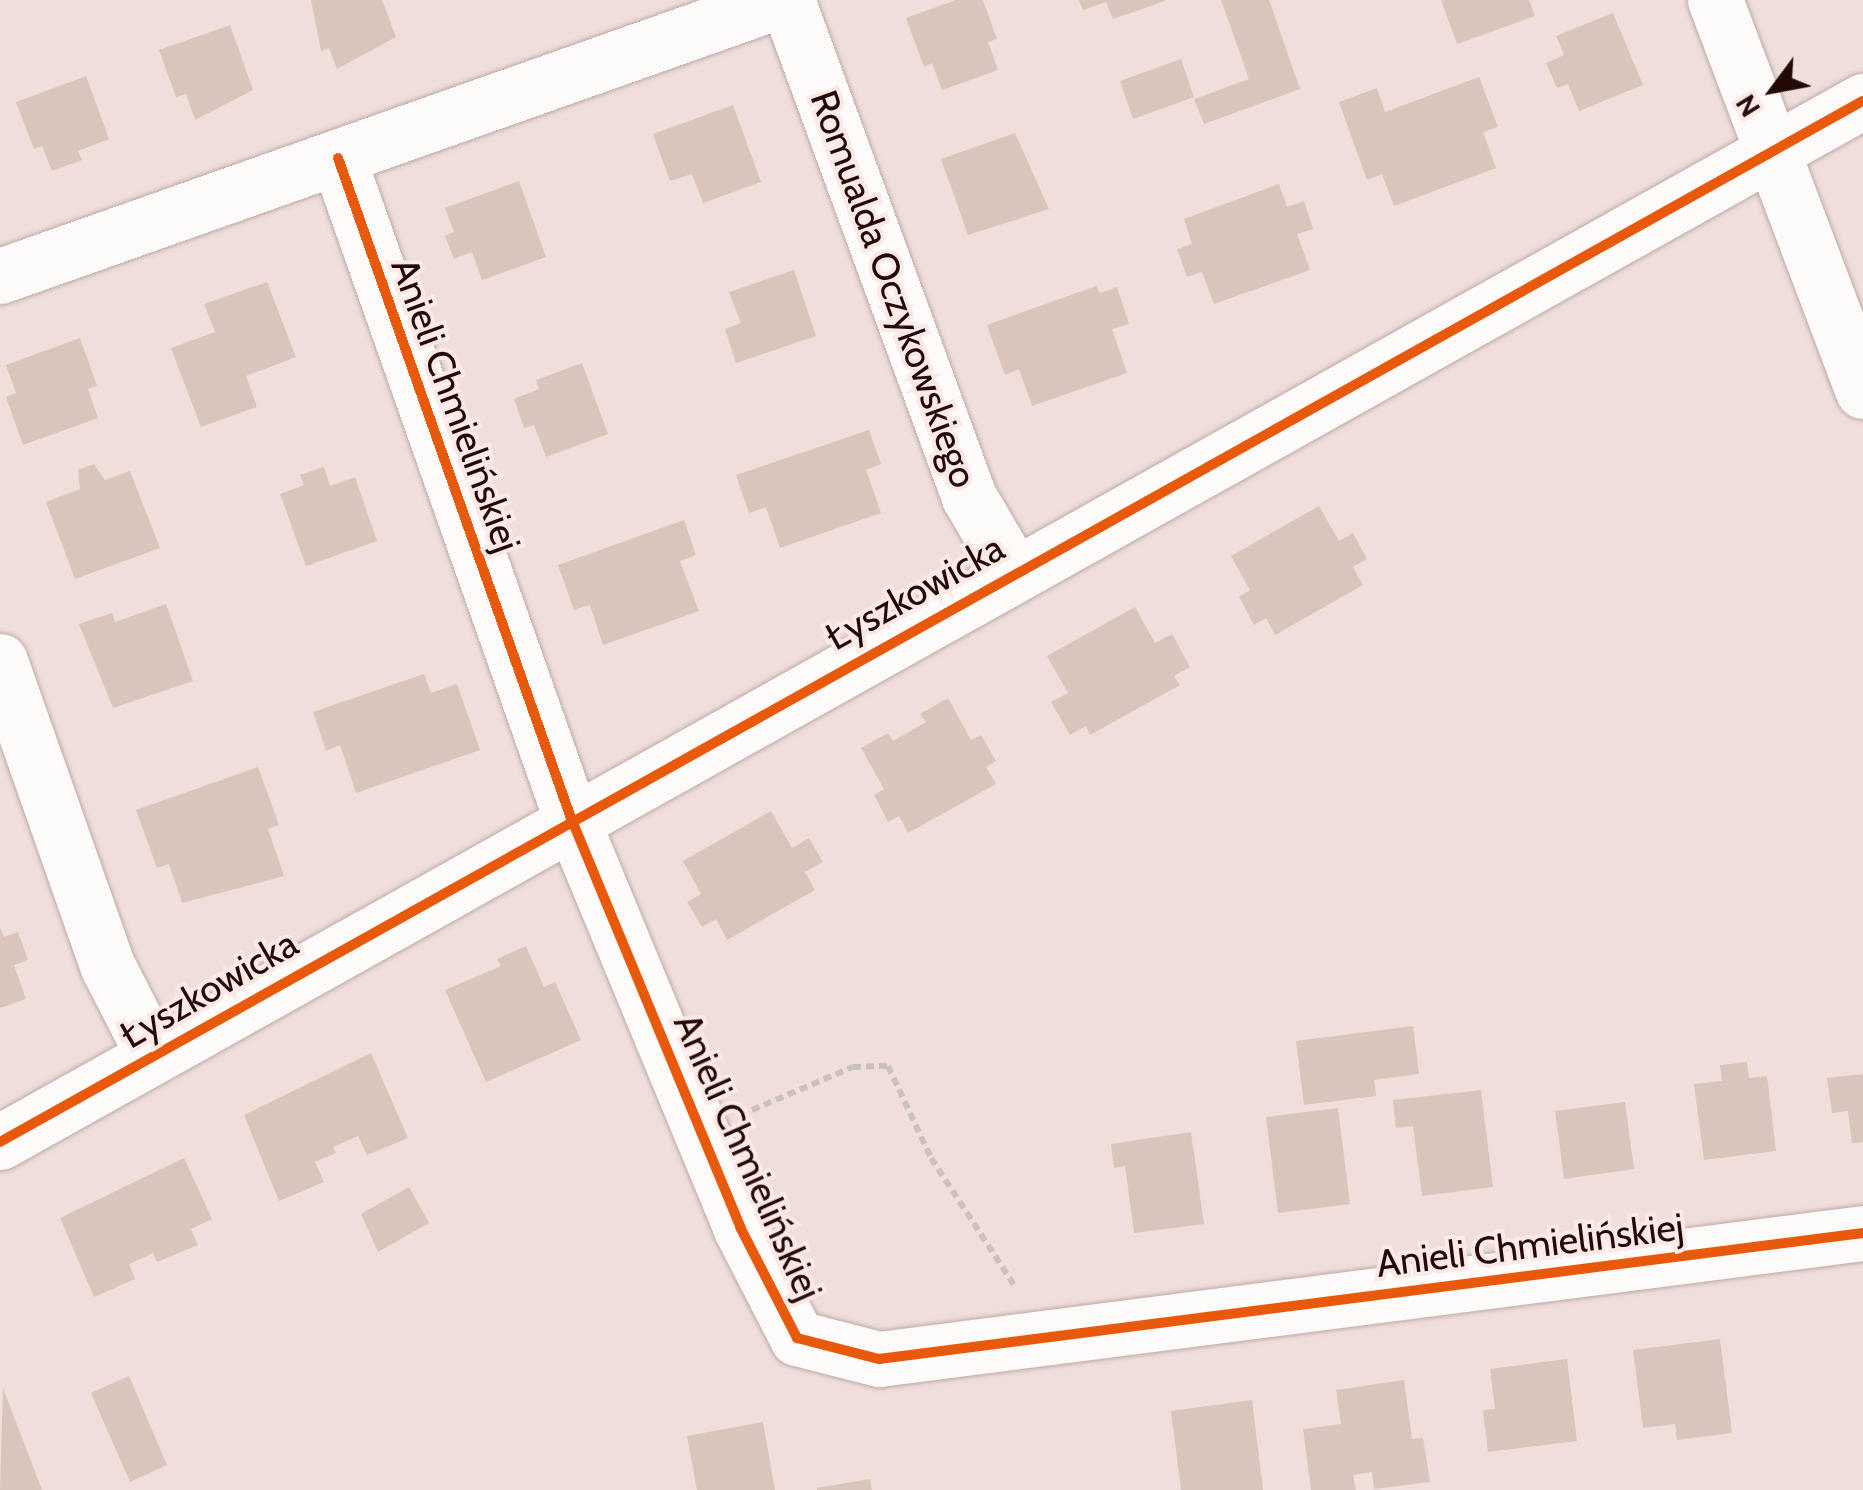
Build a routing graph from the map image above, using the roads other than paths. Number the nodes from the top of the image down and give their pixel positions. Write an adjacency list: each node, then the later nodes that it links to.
1 (784, 0): 5 (street); 8 (street, Romualda Oczykowskiego)
2 (1715, 0): 4 (street)
3 (1863, 101): 4 (street, Łyszkowicka)
4 (1774, 151): 7 (street); 8 (street, Łyszkowicka)
5 (338, 158): 6 (street); 10 (street, Anieli Chmielińskiej)
6 (0, 276)
7 (1863, 391)
8 (1013, 572): 10 (street, Łyszkowicka)
9 (0, 661): 11 (street)
10 (571, 818): 11 (street, Łyszkowicka); 13 (street, Anieli Chmielińskiej)
11 (152, 1056): 12 (street, Łyszkowicka)
12 (0, 1142)
13 (1863, 1233)

